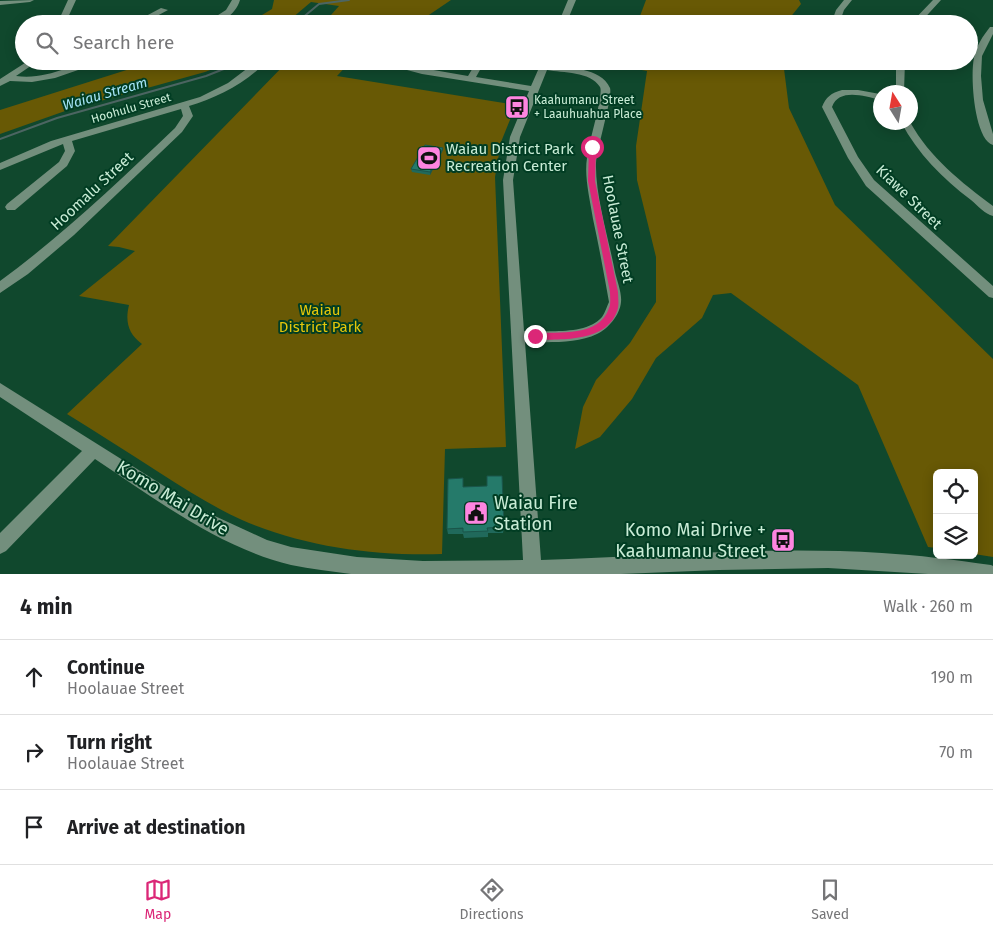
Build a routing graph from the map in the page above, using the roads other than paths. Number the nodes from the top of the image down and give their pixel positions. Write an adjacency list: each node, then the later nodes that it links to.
1 (30, 0): 7 (street)
2 (72, 0): 10 (street)
3 (236, 0): 12 (street)
4 (572, 0): 13 (street)
5 (848, 0): 14 (street)
6 (938, 0): 15 (street)
7 (3, 3): 9 (street)
8 (164, 10): 11 (street)
9 (0, 12)
10 (65, 15)
11 (154, 15)
12 (225, 15)
13 (566, 15)
14 (838, 15)
15 (923, 15)
16 (993, 29): 17 (street)
17 (978, 62)
18 (20, 70): 28 (street)
19 (72, 70): 28 (street)
20 (250, 70): 32 (street, Hoohulu Street)
21 (415, 70): 27 (street)
22 (476, 70): 27 (street)
23 (543, 70): 30 (street)
24 (571, 70): 41 (street, Hoolauae Street)
25 (901, 70): 29 (street)
26 (977, 70): 35 (street)
27 (471, 79): 30 (street)
28 (4, 80)
29 (900, 85)
30 (535, 89): 41 (street)
31 (873, 96): 40 (street, Kiawe Street)
32 (184, 105): 34 (street, Hoohulu Street); 39 (street, Hoomalu Street)
33 (909, 130): 38 (street)
34 (67, 139): 36 (street, Hoohulu Street); 37 (street)
35 (993, 141)
36 (0, 167)
37 (11, 207)
38 (991, 208)
39 (0, 288)
40 (993, 293)
41 (518, 337): 46 (street)
42 (0, 389): 43 (street, Komo Mai Drive)
43 (94, 450): 44 (street); 46 (street, Komo Mai Drive)
44 (0, 544)
45 (601, 570): 46 (street, Komo Mai Drive); 47 (street, Komo Mai Drive)
46 (533, 571)
47 (991, 574)

